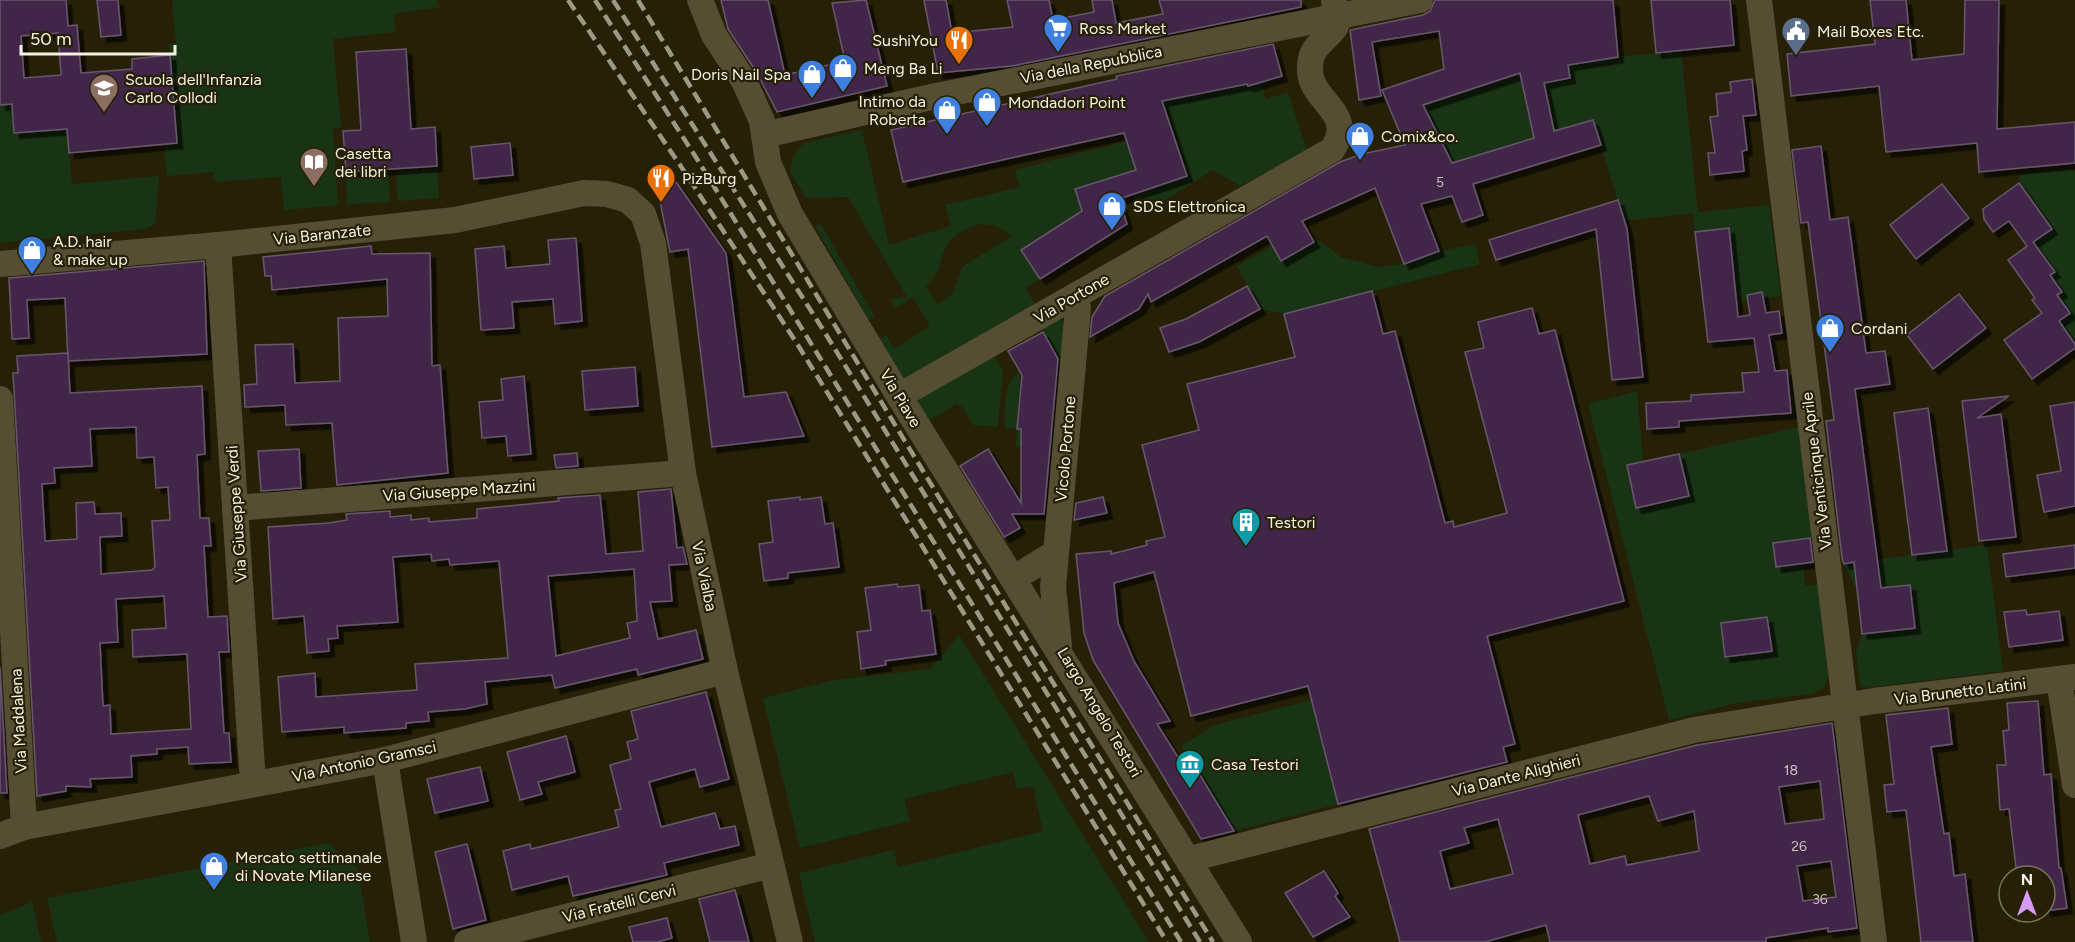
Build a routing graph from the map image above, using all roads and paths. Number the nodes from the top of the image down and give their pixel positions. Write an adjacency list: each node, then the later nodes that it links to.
1 (700, 0): 5 (street, Via Piave)
2 (1420, 0): 4 (street, Via della Repubblica)
3 (1759, 0): 19 (street, Via Venticinque Aprile)
4 (1335, 8): 5 (street, Via della Repubblica); 9 (street, Via Portone)
5 (764, 135): 10 (street, Via Piave)
6 (637, 207): 7 (street, Via Baranzate); 12 (street, Via Vialba)
7 (218, 245): 8 (street, Via Baranzate); 13 (street, Via Giuseppe Verdi)
8 (0, 264)
9 (1075, 296): 10 (street, Via Portone); 14 (street, Vicolo Portone)
10 (899, 396): 15 (street, Via Piave)
11 (0, 399): 23 (street, Via Maddalena)
12 (683, 473): 13 (street, Via Giuseppe Mazzini); 17 (street, Via Vialba)
13 (235, 508): 21 (street, Via Giuseppe Verdi)
14 (1055, 553): 15 (street); 16 (street, Largo Angelo Testori)
15 (1013, 579): 16 (street, Via Piave)
16 (1060, 651): 25 (street, Largo Angelo Testori)
17 (725, 671): 20 (street, Via Antonio Gramsci); 26 (street, Via Vialba)
18 (2067, 678): 19 (street, Via Brunetto Latini); 22 (street)
19 (1844, 705): 25 (street, Via Dante Alighieri); 31 (street, Via Venticinque Aprile)
20 (385, 760): 21 (street, Via Antonio Gramsci); 27 (street)
21 (254, 783): 23 (street, Via Antonio Gramsci)
22 (2075, 785)
23 (24, 826): 24 (street, Via Antonio Gramsci)
24 (0, 836)
25 (1190, 859): 30 (street)
26 (771, 865): 28 (street, Via Fratelli Cervi); 29 (street, Via Vialba)
27 (414, 942)
28 (467, 942)
29 (790, 942)
30 (1239, 942)
31 (1874, 942)

